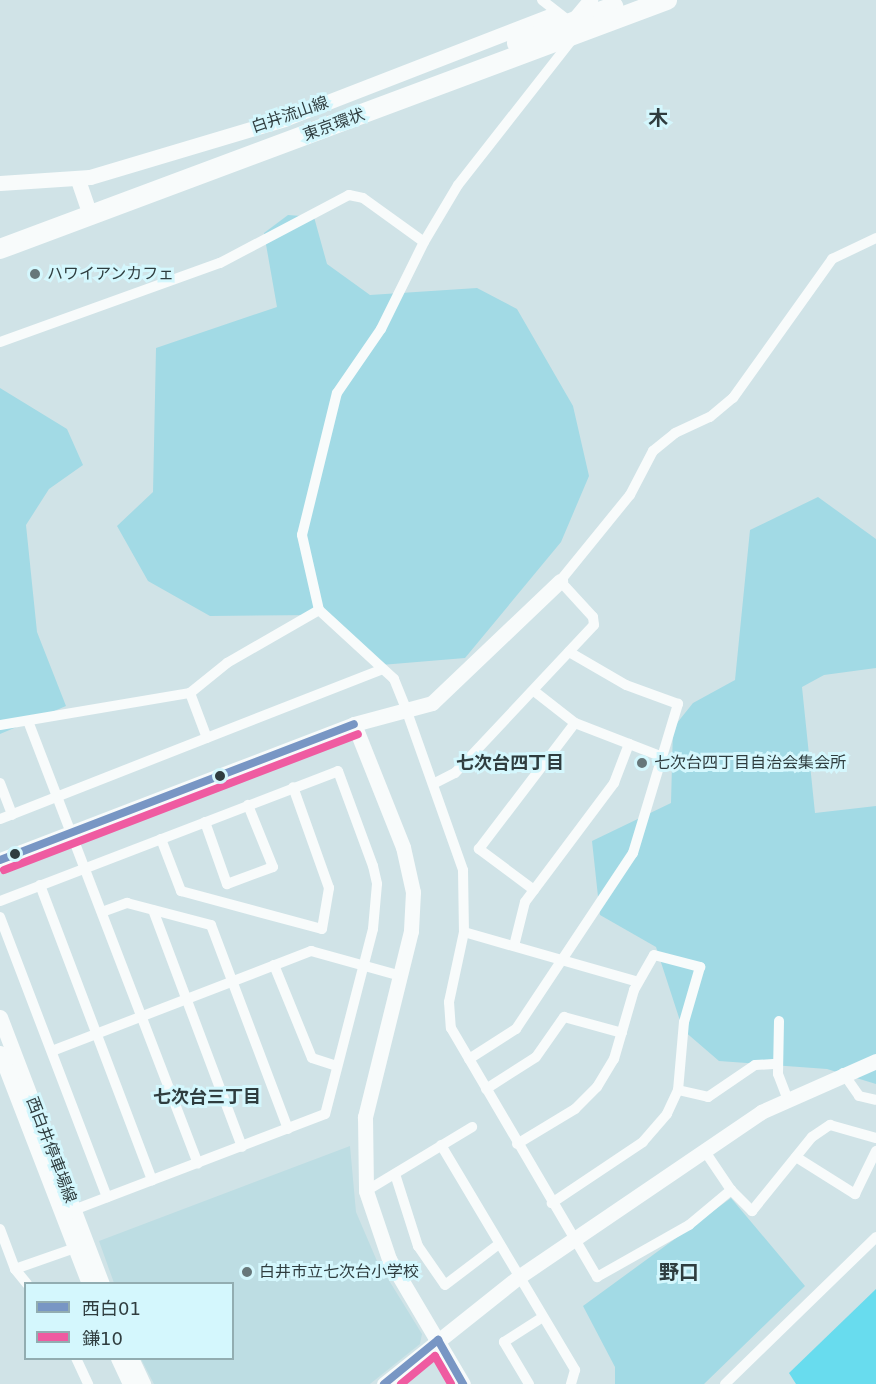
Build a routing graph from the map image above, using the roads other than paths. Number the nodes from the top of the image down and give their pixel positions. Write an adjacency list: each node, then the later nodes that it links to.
1 (542, 0): 5 (street)
2 (590, 0): 5 (street)
3 (631, 0): 5 (highway, 東京環状)
4 (667, 0): 5 (highway, 東京環状)
5 (573, 29): 6 (street, 白井流山線); 8 (highway, 東京環状); 11 (street)
6 (78, 180): 7 (street, 白井流山線); 8 (street)
7 (0, 183)
8 (88, 210): 9 (highway, 東京環状); 12 (highway, 東京環状)
9 (0, 237)
10 (876, 238): 14 (street)
11 (424, 242): 13 (street); 15 (street)
12 (0, 249)
13 (0, 342)
14 (561, 581): 16 (street); 20 (street)
15 (319, 610): 17 (street); 19 (street)
16 (569, 652): 18 (street); 27 (street)
17 (383, 669): 20 (street); 25 (street)
18 (534, 691): 22 (street); 29 (street)
19 (190, 693): 21 (street); 25 (street)
20 (406, 709): 23 (street); 29 (street)
21 (28, 721): 24 (street); 31 (street)
22 (575, 723): 26 (street); 41 (street)
23 (354, 724): 36 (street); 51 (street)
24 (0, 725)
25 (207, 738): 31 (street)
26 (629, 744): 27 (street); 41 (street)
27 (660, 756): 48 (street)
28 (0, 783): 33 (street)
29 (435, 783): 46 (street)
30 (293, 788): 32 (street); 37 (street); 50 (street)
31 (57, 797): 33 (street); 36 (street)
32 (248, 805): 35 (street); 35 (street)
33 (12, 814): 34 (street)
34 (0, 819)
35 (205, 822): 37 (street)
36 (71, 833): 38 (street); 39 (street)
37 (161, 838): 39 (street)
38 (0, 860)
39 (84, 868): 40 (street); 44 (street)
40 (40, 885): 42 (street); 59 (street)
41 (534, 890): 47 (street)
42 (0, 901)
43 (153, 910): 44 (street); 52 (street); 54 (street)
44 (102, 912): 55 (street)
45 (0, 917): 60 (street)
46 (464, 932): 47 (street); 62 (street)
47 (514, 946): 48 (street)
48 (559, 959): 53 (street); 62 (street)
49 (274, 965): 50 (street); 52 (street); 65 (street)
50 (364, 965): 51 (street); 65 (street)
51 (401, 976): 84 (street)
52 (232, 981): 54 (street); 72 (street)
53 (638, 982): 58 (street); 68 (street)
54 (186, 999): 55 (street); 76 (street)
55 (142, 1015): 59 (street); 80 (street)
56 (0, 1017): 87 (street, 西白井停車場線)
57 (778, 1021): 64 (street)
58 (622, 1033): 67 (street); 74 (street)
59 (95, 1034): 60 (street); 82 (street)
60 (52, 1051): 85 (street)
61 (0, 1053): 92 (street, 西白井停車場線)
62 (469, 1059): 67 (street)
63 (876, 1061): 66 (street)
64 (777, 1064): 68 (street); 69 (street)
65 (337, 1066): 72 (street)
66 (843, 1073): 69 (street); 70 (street)
67 (486, 1089): 74 (street)
68 (678, 1090): 86 (street)
69 (787, 1098): 77 (street)
70 (876, 1100)
71 (471, 1127): 75 (street)
72 (288, 1130): 76 (street)
73 (876, 1138): 79 (street)
74 (517, 1144): 86 (street)
75 (441, 1145): 81 (street); 91 (street)
76 (242, 1146): 80 (street)
77 (704, 1150): 83 (street); 90 (street)
78 (876, 1150): 79 (street)
79 (796, 1157): 83 (street)
80 (198, 1164): 82 (street)
81 (395, 1174): 84 (street); 91 (street)
82 (152, 1180): 85 (street)
83 (731, 1190): 90 (street)
84 (366, 1191): 99 (street)
85 (107, 1197): 87 (street)
86 (552, 1203): 90 (street)
87 (74, 1210): 97 (street, 西白井停車場線)
88 (0, 1229): 93 (street)
89 (876, 1237): 110 (street)
90 (574, 1239): 94 (street)
91 (499, 1244): 94 (street)
92 (75, 1248): 93 (street); 96 (street, 西白井停車場線)
93 (15, 1269): 95 (street)
94 (520, 1276): 98 (street); 99 (street)
95 (25, 1282)
96 (88, 1282)
97 (101, 1282)
98 (543, 1317): 108 (street); 109 (street)
99 (438, 1340): 106 (street); 107 (street)
100 (76, 1360): 103 (street)
101 (118, 1360): 104 (street)
102 (131, 1360): 105 (street)
103 (88, 1384)
104 (130, 1384)
105 (143, 1384)
106 (384, 1384)
107 (463, 1384)
108 (529, 1384)
109 (571, 1384)
110 (725, 1384)

